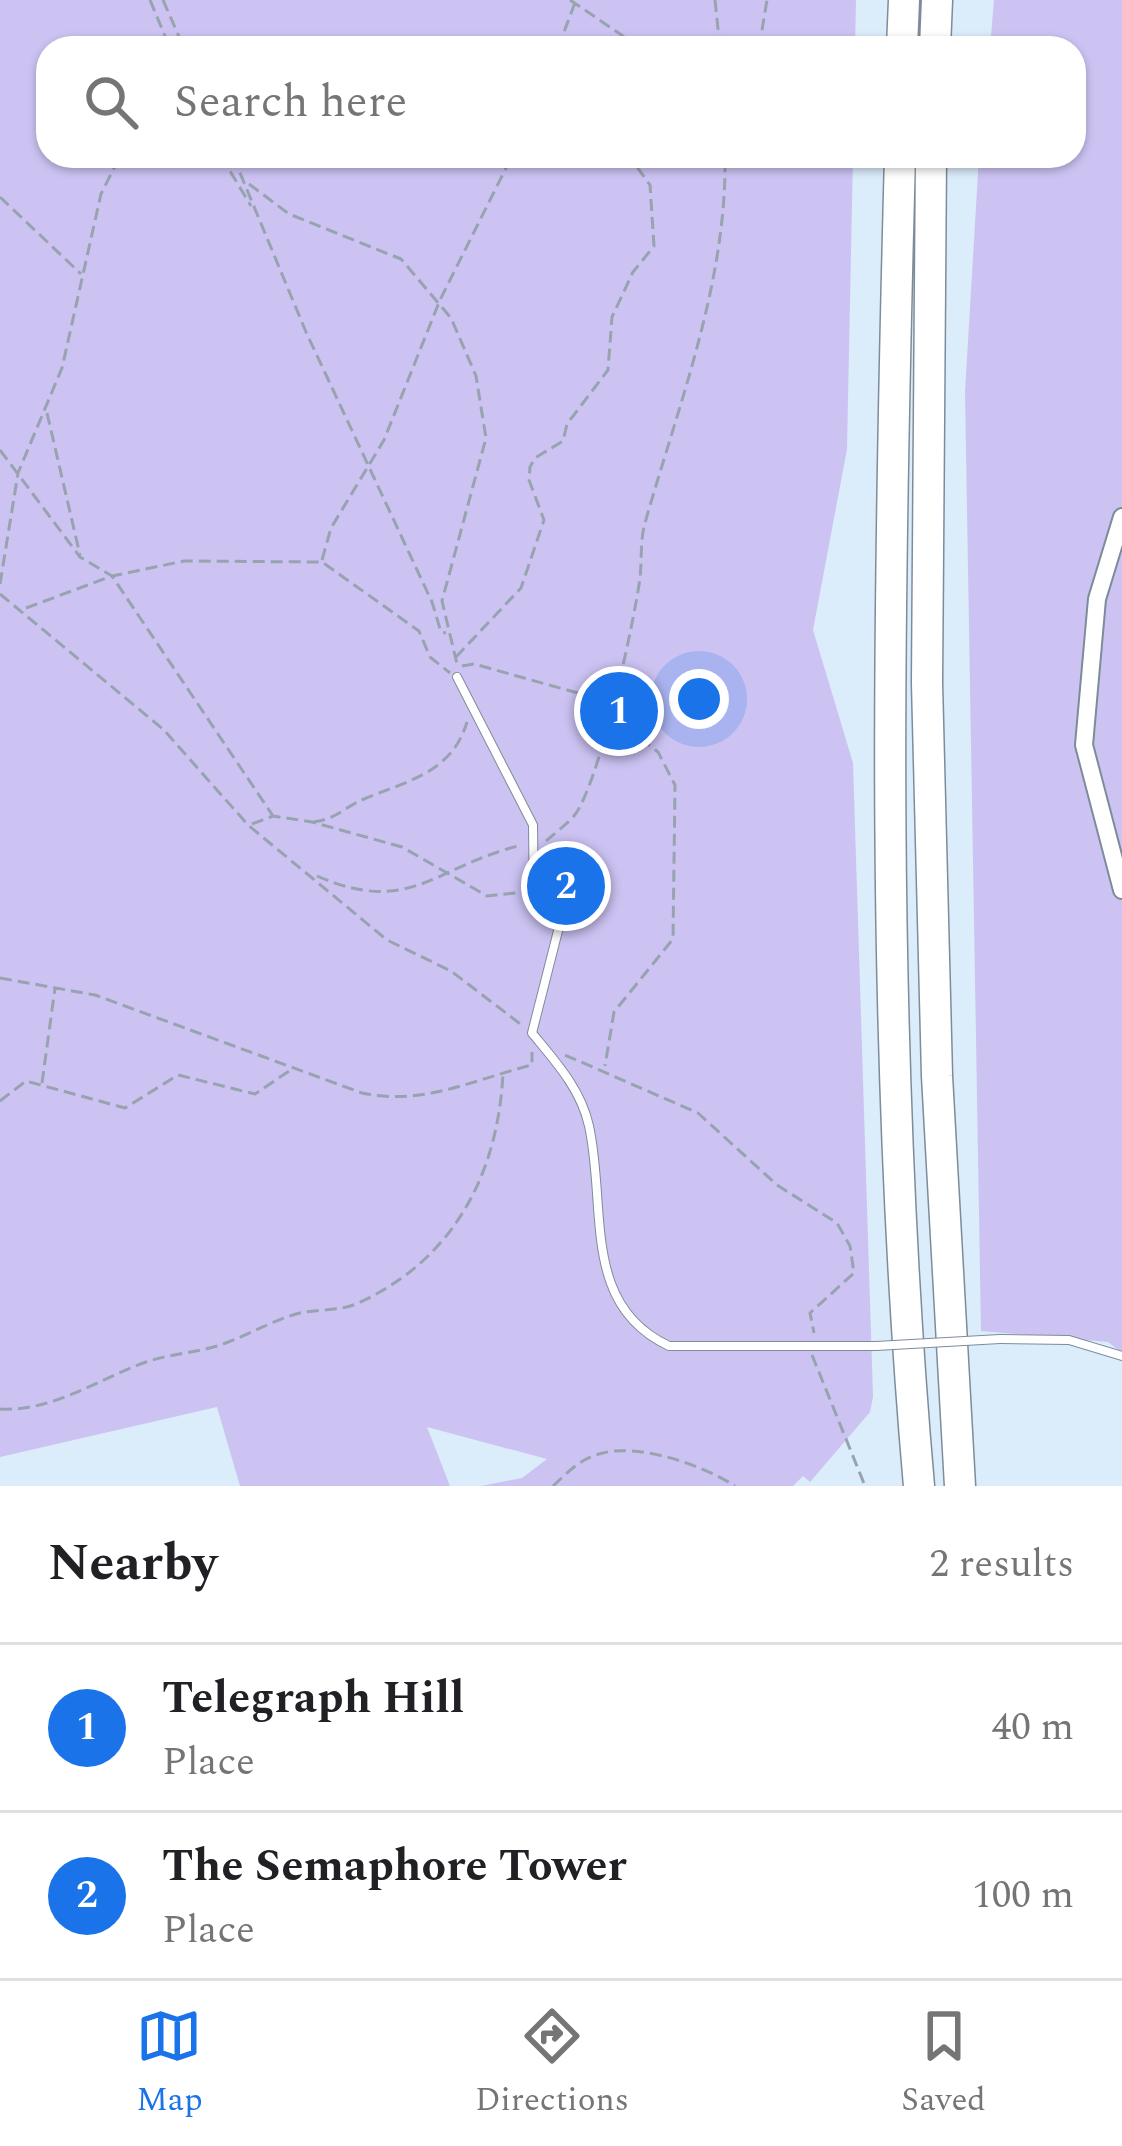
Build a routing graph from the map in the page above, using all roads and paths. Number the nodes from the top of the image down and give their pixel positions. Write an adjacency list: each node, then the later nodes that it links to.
1 (150, 0): 8 (path)
2 (163, 0): 9 (path)
3 (716, 0): 12 (path)
4 (767, 0): 13 (path)
5 (904, 0): 14 (highway)
6 (938, 0): 15 (highway)
7 (573, 2): 10 (path); 11 (path)
8 (165, 36)
9 (179, 36)
10 (562, 36)
11 (623, 36)
12 (719, 36)
13 (761, 36)
14 (902, 36)
15 (936, 36)
16 (114, 168): 27 (path)
17 (228, 168): 26 (path)
18 (240, 168): 24 (path)
19 (506, 168): 28 (path)
20 (638, 168): 43 (path)
21 (725, 168): 46 (path)
22 (899, 168): 71 (highway)
23 (931, 168): 72 (highway)
24 (249, 184): 26 (path); 28 (path)
25 (0, 196): 27 (path)
26 (253, 209): 31 (path)
27 (83, 277): 29 (path)
28 (440, 300): 31 (path); 41 (path)
29 (47, 412): 32 (path); 34 (path)
30 (0, 450): 32 (path)
31 (365, 464): 35 (path); 40 (path)
32 (18, 473): 34 (path); 37 (path)
33 (1122, 517): 53 (street)
34 (80, 557): 36 (path)
35 (322, 562): 36 (path); 42 (path)
36 (112, 576): 39 (path); 47 (path)
37 (0, 584)
38 (0, 594): 39 (path)
39 (23, 609): 49 (path)
40 (441, 632): 41 (path); 42 (path)
41 (448, 634): 43 (path)
42 (425, 640): 44 (path)
43 (454, 658): 44 (path)
44 (457, 672): 45 (lane); 46 (path)
45 (472, 703): 48 (path); 50 (lane)
46 (608, 712): 50 (path); 59 (path)
47 (273, 816): 48 (path); 49 (path)
48 (312, 822): 52 (path)
49 (248, 825): 51 (path)
50 (537, 849): 52 (path); 54 (lane)
51 (311, 873): 52 (path); 57 (path)
52 (442, 873): 54 (path)
53 (1122, 890)
54 (532, 892): 57 (lane)
55 (0, 978): 56 (path)
56 (56, 988): 60 (path); 62 (path)
57 (532, 1033): 61 (path); 65 (lane)
58 (564, 1054): 59 (path)
59 (605, 1068): 64 (path)
60 (293, 1069): 61 (path); 62 (path)
61 (503, 1072): 67 (path)
62 (42, 1085): 63 (path)
63 (0, 1101)
64 (826, 1346): 65 (lane); 66 (lane, bridge)
65 (809, 1348): 70 (path)
66 (1122, 1356)
67 (0, 1409)
68 (553, 1486): 69 (path)
69 (735, 1486)
70 (865, 1486)
71 (920, 1486)
72 (960, 1486)

